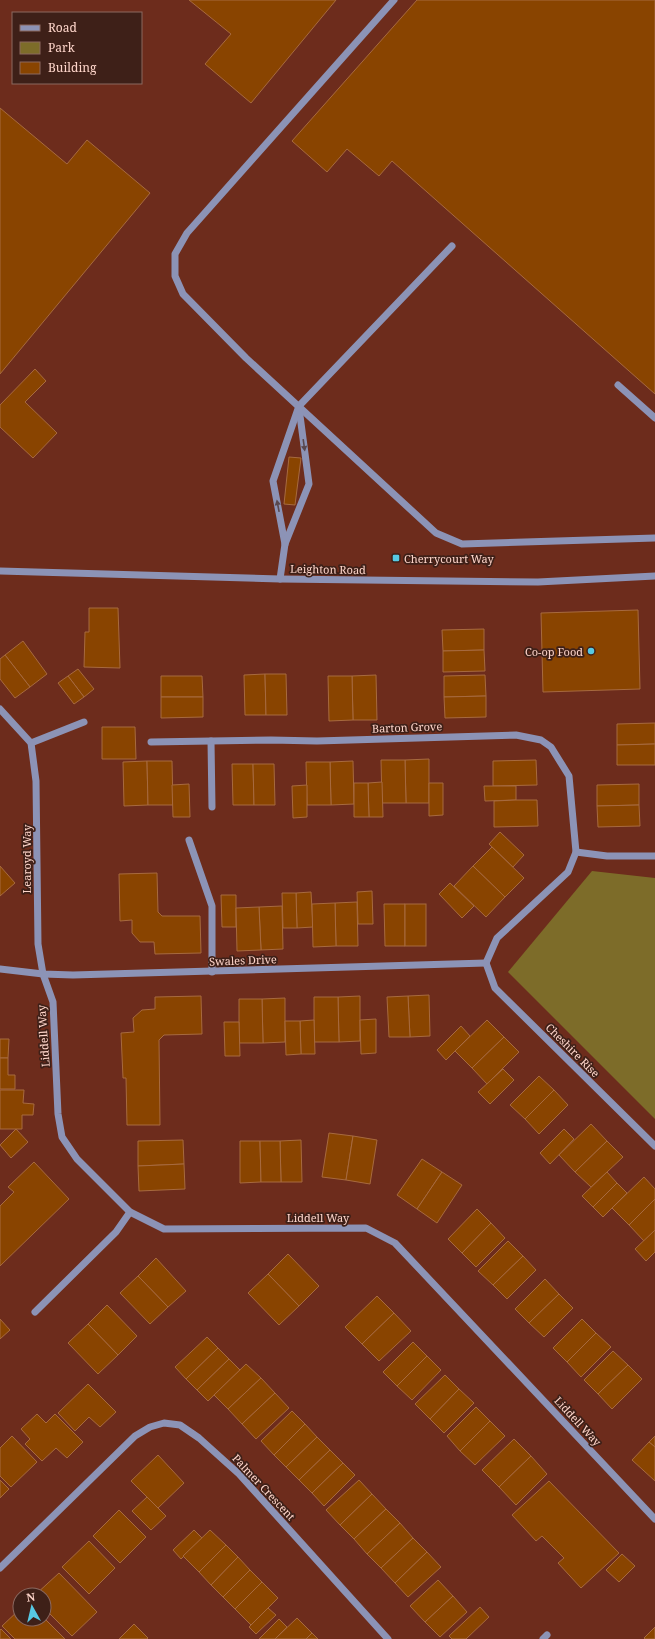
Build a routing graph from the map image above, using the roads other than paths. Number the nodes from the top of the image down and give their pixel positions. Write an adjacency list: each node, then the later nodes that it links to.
1 (394, 0): 4 (street)
2 (452, 246): 4 (street)
3 (618, 385): 5 (street)
4 (299, 406): 6 (street); 7 (street, one-way to 7); 7 (street, one-way to 4)
5 (655, 418)
6 (655, 538)
7 (285, 544): 10 (street)
8 (0, 571): 10 (street, Leighton Road)
9 (655, 576): 10 (street, Leighton Road)
10 (280, 579)
11 (0, 709): 15 (street)
12 (84, 722): 15 (street)
13 (211, 741): 14 (street, Barton Grove); 16 (street); 18 (street, Barton Grove)
14 (151, 742)
15 (31, 743): 23 (street, Learoyd Way)
16 (212, 807)
17 (188, 840): 22 (street)
18 (576, 852): 19 (street); 20 (street, Barton Grove)
19 (655, 856)
20 (486, 963): 22 (street, Swales Drive); 24 (street, Cheshire Rise)
21 (0, 969): 23 (street, Swales Drive)
22 (212, 972): 23 (street, Swales Drive)
23 (43, 974): 25 (street, Liddell Way)
24 (655, 1146)
25 (130, 1212): 26 (street); 27 (street, Liddell Way)
26 (35, 1312)
27 (655, 1518)
28 (0, 1568): 29 (street, Palmer Crescent)
29 (388, 1639)

